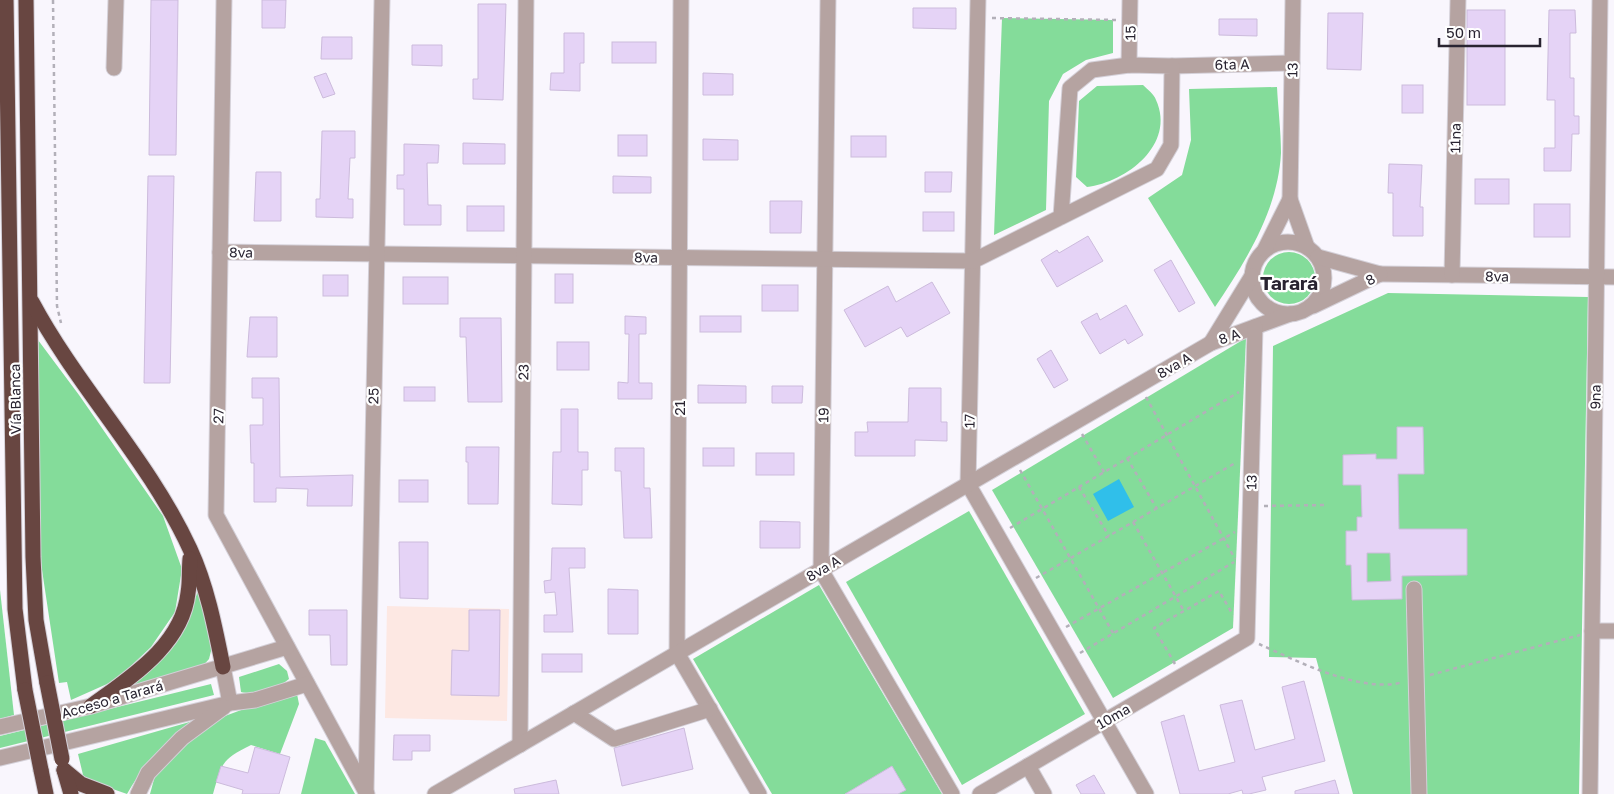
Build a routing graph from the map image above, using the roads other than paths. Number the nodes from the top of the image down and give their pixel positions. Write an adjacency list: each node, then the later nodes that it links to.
1 (6, 0): 18 (highway, Vía Blanca)
2 (26, 0): 19 (highway, Vía Blanca)
3 (116, 0): 17 (street)
4 (224, 0): 24 (street, 27)
5 (382, 0): 26 (street, 25)
6 (526, 0): 27 (street, 23)
7 (681, 0): 28 (street, 21)
8 (828, 0): 29 (street, 19)
9 (978, 0): 30 (street, 17)
10 (1130, 0): 15 (street, 15)
11 (1293, 0): 14 (street, 13)
12 (1458, 0): 32 (street, 11na)
13 (1600, 0): 34 (street, 9na)
14 (1292, 63): 16 (street, 6ta A); 21 (street, 13)
15 (1129, 65): 16 (street, 6ta A); 22 (street, 6ta A)
16 (1172, 66): 22 (street, 8va)
17 (114, 68)
18 (7, 84): 19 (highway); 20 (highway, Vía Blanca)
19 (27, 84): 36 (highway, Vía Blanca)
20 (4, 110): 62 (highway, Vía Blanca, bridge)
21 (1290, 199): 23 (street, 13); 25 (street, 13)
22 (1061, 217): 30 (street, 8va)
23 (1265, 249): 25 (street); 33 (street)
24 (220, 252): 26 (street, 8va); 47 (street, 27)
25 (1313, 252): 31 (street, 8); 37 (street)
26 (376, 254): 27 (street, 8va); 61 (street, 25)
27 (524, 256): 28 (street, 8va); 57 (street, 23)
28 (680, 257): 29 (street, 8va); 48 (street, 21)
29 (825, 259): 30 (street, 8va); 42 (street, 19)
30 (973, 261): 40 (street, 17)
31 (1380, 274): 32 (street, 8va); 37 (street, 8)
32 (1452, 275): 34 (street, 8va)
33 (1252, 276): 37 (street); 39 (street, 8 A)
34 (1597, 276): 35 (street, 8va); 44 (street, 9na)
35 (1614, 277)
36 (31, 299): 41 (highway); 59 (highway, Vía Blanca, bridge)
37 (1298, 312): 38 (street, 8 A)
38 (1255, 326): 39 (street, 8 A); 46 (street, 13)
39 (1212, 343): 40 (street, 8va A)
40 (968, 484): 42 (street, 8va A); 55 (street)
41 (190, 550): 49 (highway); 52 (highway)
42 (821, 570): 48 (street, 8va A); 68 (street)
43 (1414, 589): 72 (street)
44 (1592, 631): 45 (street); 73 (street, 9na)
45 (1614, 631)
46 (1246, 638): 55 (street, 10ma)
47 (287, 647): 49 (street, Acceso a Tarará); 50 (street, 27)
48 (677, 653): 53 (street); 54 (street, 8va A)
49 (223, 666): 51 (street); 52 (street, Acceso a Tarará)
50 (308, 684): 51 (street); 61 (street, 27)
51 (230, 703): 58 (street); 65 (street)
52 (91, 706): 56 (street, Acceso a Tarará)
53 (710, 709): 54 (street); 67 (street)
54 (574, 714): 57 (street, 8va A)
55 (1104, 721): 60 (street, 10ma); 71 (street)
56 (0, 727)
57 (520, 745): 66 (street, 8va A)
58 (0, 758)
59 (63, 765): 63 (highway, Vía Blanca); 64 (highway)
60 (1028, 766): 69 (street, 10ma); 70 (street)
61 (366, 793)
62 (46, 794)
63 (72, 794)
64 (107, 794)
65 (138, 794)
66 (436, 794)
67 (759, 794)
68 (952, 794)
69 (980, 794)
70 (1044, 794)
71 (1146, 794)
72 (1419, 794)
73 (1590, 794)

